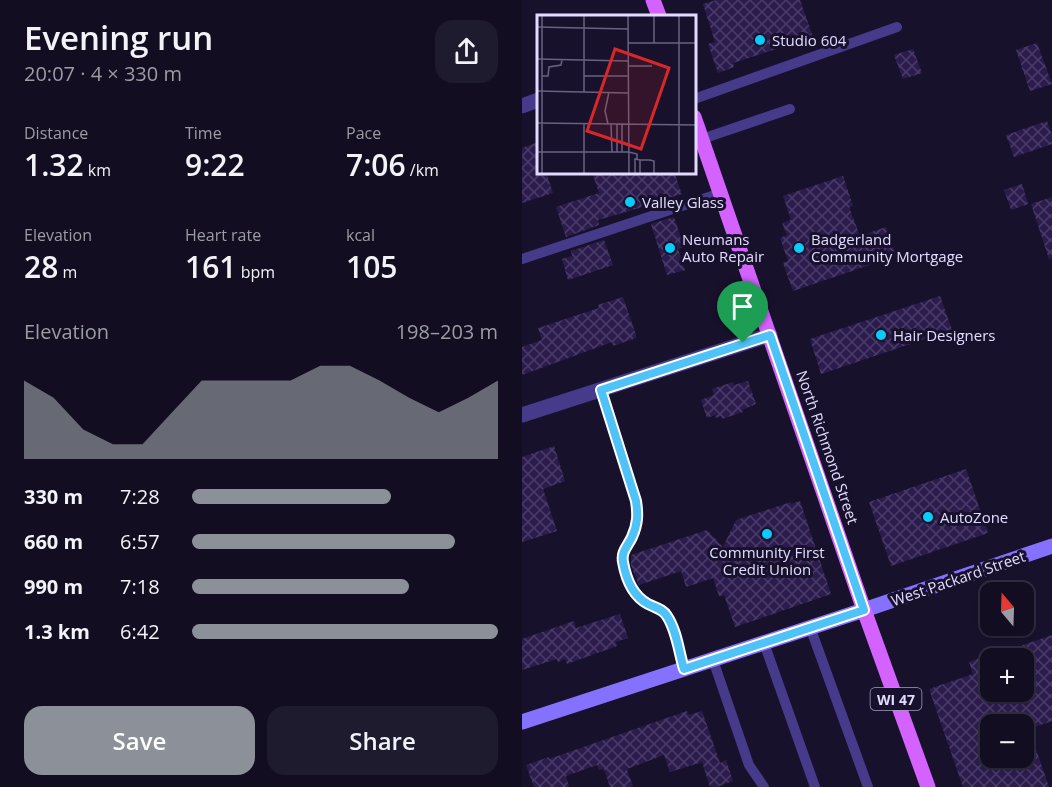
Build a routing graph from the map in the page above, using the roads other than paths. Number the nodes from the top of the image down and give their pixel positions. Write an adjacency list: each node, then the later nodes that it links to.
1 (653, 0): 2 (main road)
2 (659, 15)
3 (897, 27): 4 (lane)
4 (696, 98)
5 (537, 100): 6 (street)
6 (522, 106)
7 (790, 109): 9 (lane)
8 (696, 122): 9 (main road, North Richmond Street / WI 47)
9 (702, 139): 10 (main road, North Richmond Street / WI 47)
10 (721, 193): 11 (lane); 12 (main road, North Richmond Street / WI 47)
11 (522, 259)
12 (770, 335): 13 (street); 16 (main road, North Richmond Street / WI 47)
13 (601, 390): 14 (street); 20 (lane)
14 (522, 415)
15 (1052, 546): 16 (street, West Packard Street)
16 (864, 610): 17 (street, West Packard Street); 25 (main road, North Richmond Street / WI 47)
17 (810, 627): 18 (street, West Packard Street); 24 (lane)
18 (764, 643): 19 (street, West Packard Street); 23 (lane)
19 (713, 660): 20 (street, West Packard Street); 22 (lane)
20 (684, 669): 21 (street, West Packard Street)
21 (522, 722)
22 (765, 787)
23 (815, 787)
24 (868, 787)
25 (928, 787)

